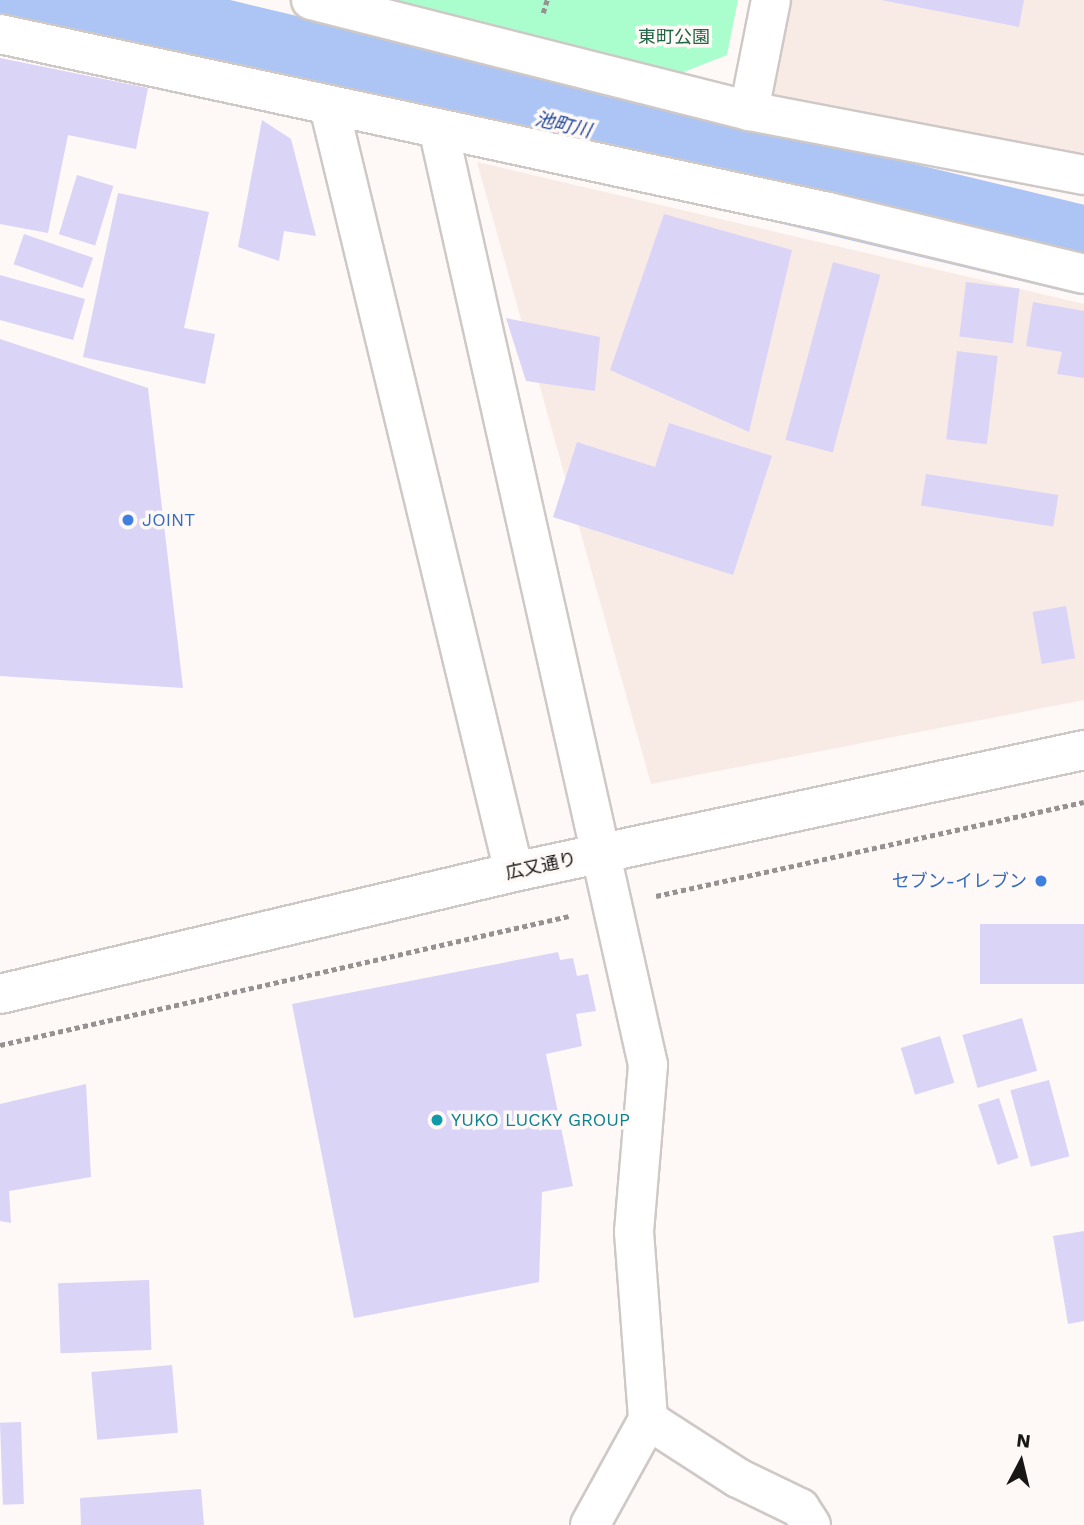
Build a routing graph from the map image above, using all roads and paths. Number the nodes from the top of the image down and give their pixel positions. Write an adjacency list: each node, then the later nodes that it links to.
1 (311, 0): 5 (street)
2 (771, 0): 5 (street)
3 (0, 34): 4 (street)
4 (328, 106): 6 (street); 12 (street)
5 (750, 111): 7 (street)
6 (439, 132): 8 (street); 11 (street)
7 (1084, 174)
8 (1084, 274)
9 (1084, 750): 11 (street, 広又通り)
10 (1084, 802): 13 (path)
11 (600, 853): 12 (street, 広又通り); 13 (street)
12 (514, 872): 14 (street, 広又通り)
13 (615, 905): 15 (path); 16 (street)
14 (0, 993)
15 (0, 1045)
16 (648, 1420): 17 (street); 18 (street)
17 (590, 1525)
18 (811, 1525)

